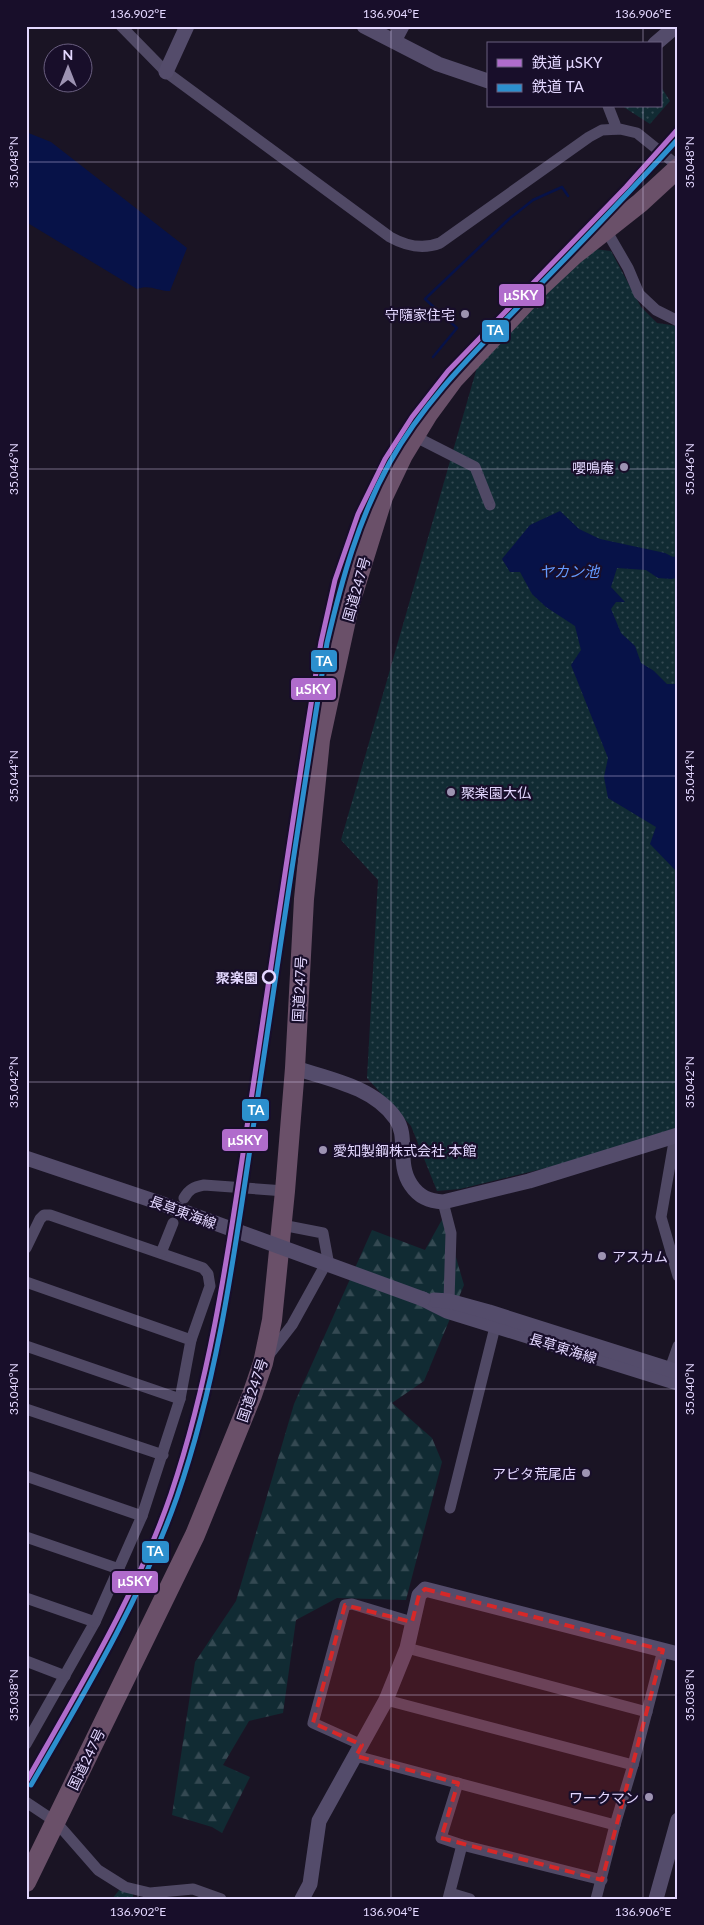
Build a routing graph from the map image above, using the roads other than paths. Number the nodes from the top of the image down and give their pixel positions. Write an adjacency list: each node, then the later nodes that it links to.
1 (121, 26): 8 (street)
2 (187, 26): 8 (street)
3 (364, 26): 6 (street)
4 (402, 26): 6 (street)
5 (676, 26): 7 (street)
6 (394, 41): 9 (street)
7 (657, 42)
8 (166, 72): 11 (street)
9 (487, 81)
10 (609, 108): 11 (street)
11 (615, 129): 12 (street)
12 (678, 167): 13 (highway, 国道247号)
13 (606, 230): 14 (street); 15 (highway, 国道247号)
14 (678, 321)
15 (414, 436): 16 (street); 17 (highway, 国道247号)
16 (490, 505)
17 (295, 1068): 21 (highway, 国道247号); 23 (street)
18 (677, 1135): 20 (street); 23 (street)
19 (26, 1158): 31 (street, 長草東海線, bridge)
20 (672, 1186): 27 (street)
21 (285, 1191): 22 (street); 25 (highway, 国道247号)
22 (184, 1198)
23 (443, 1202): 32 (street)
24 (173, 1223): 28 (street)
25 (282, 1225): 37 (highway, 国道247号); 37 (street)
26 (26, 1248): 28 (street)
27 (674, 1251): 29 (street)
28 (161, 1253): 34 (street)
29 (678, 1276)
30 (26, 1282): 34 (street)
31 (423, 1299): 32 (street, 長草東海線); 33 (street, 長草東海線)
32 (449, 1301): 38 (street, 長草東海線)
33 (495, 1327): 39 (street, 長草東海線); 44 (street)
34 (192, 1340): 40 (street)
35 (26, 1346): 40 (street)
36 (678, 1346): 38 (street)
37 (264, 1363): 64 (highway, 国道247号)
38 (674, 1371)
39 (678, 1383)
40 (180, 1399): 42 (street)
41 (26, 1409): 42 (street)
42 (163, 1455): 45 (street)
43 (26, 1476): 45 (street)
44 (450, 1508)
45 (142, 1516): 47 (street)
46 (26, 1538): 47 (street)
47 (119, 1569): 49 (street)
48 (26, 1598): 49 (street)
49 (95, 1622): 55 (street)
50 (412, 1622): 51 (street); 52 (street); 59 (street)
51 (407, 1648): 56 (street); 57 (street)
52 (663, 1650): 53 (street); 57 (street)
53 (678, 1654)
54 (26, 1661): 55 (street)
55 (66, 1676): 58 (street)
56 (386, 1700): 59 (street); 60 (street)
57 (647, 1712): 60 (street)
58 (26, 1744)
59 (359, 1750): 61 (street); 72 (street)
60 (633, 1765): 65 (street)
61 (458, 1783): 65 (street); 66 (street)
62 (26, 1802): 64 (street)
63 (678, 1820): 75 (street)
64 (56, 1822): 68 (highway, 国道247号); 69 (street)
65 (614, 1825): 67 (street)
66 (462, 1845): 67 (street); 70 (street)
67 (602, 1880): 74 (street)
68 (26, 1882)
69 (196, 1895): 71 (street)
70 (449, 1896): 73 (street)
71 (222, 1899)
72 (302, 1899)
73 (470, 1899)
74 (596, 1899)
75 (656, 1899)

